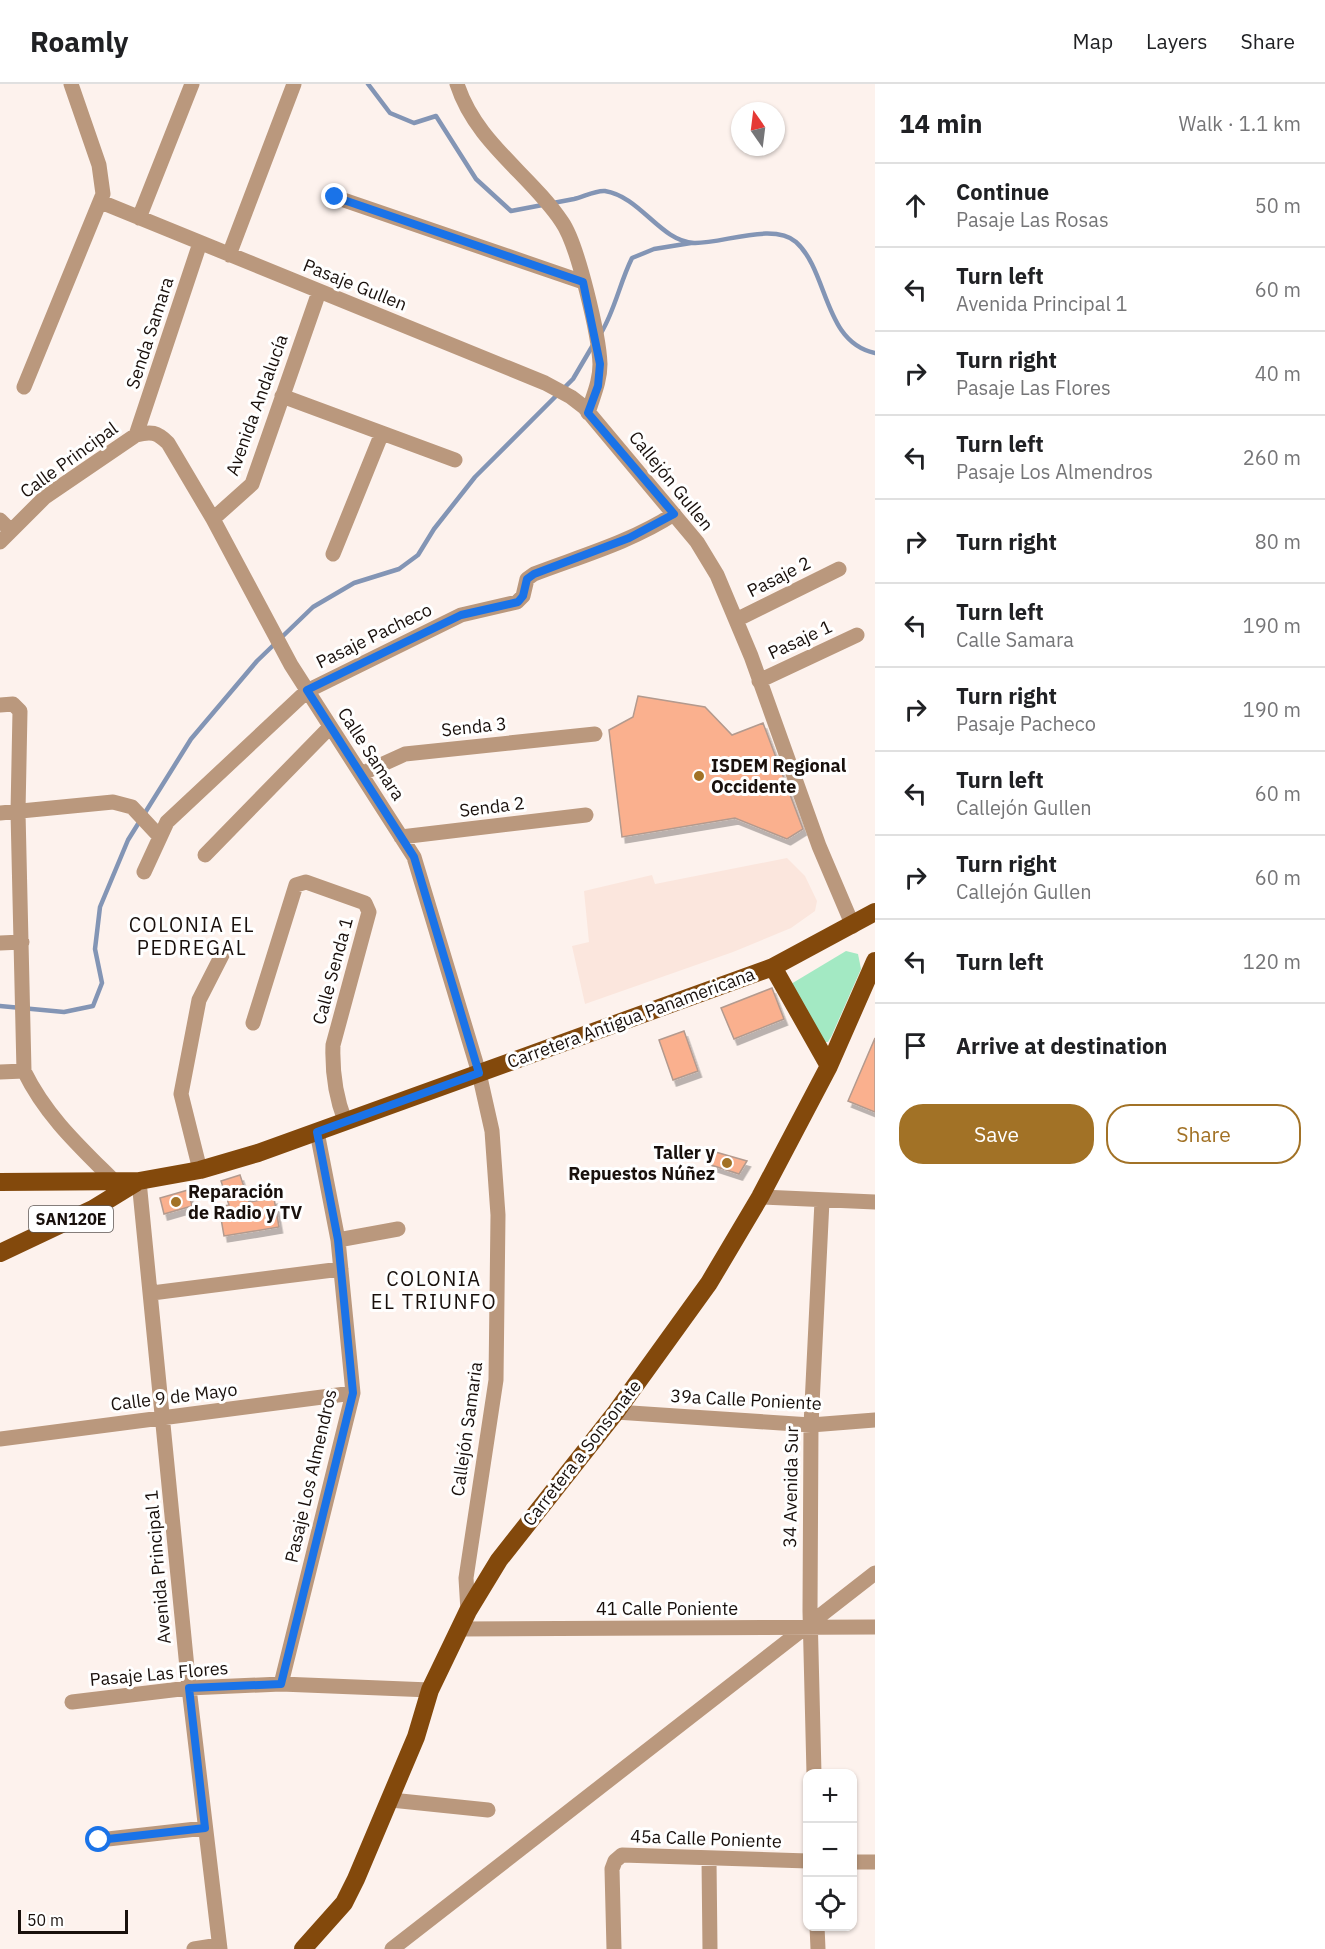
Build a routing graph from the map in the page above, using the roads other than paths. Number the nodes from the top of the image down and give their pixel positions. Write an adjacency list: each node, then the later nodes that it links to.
1 (71, 84): 6 (street)
2 (192, 84): 7 (street)
3 (294, 84): 9 (street)
4 (457, 84): 10 (street)
5 (335, 197): 10 (street)
6 (101, 202): 7 (street, Pasaje Gullen); 12 (street)
7 (140, 218): 8 (street, Pasaje Gullen)
8 (200, 243): 9 (street, Pasaje Gullen); 16 (street, Senda Samara)
9 (229, 255): 11 (street, Pasaje Gullen)
10 (583, 282): 14 (street)
11 (319, 292): 13 (street, Avenida Andalucía); 14 (street, Pasaje Gullen)
12 (24, 387)
13 (282, 396): 15 (street); 19 (street, Avenida Andalucía)
14 (588, 413): 18 (street, Callejón Gullen)
15 (382, 433): 17 (street); 22 (street)
16 (136, 435): 19 (street, Calle Samara); 20 (street, Calle Principal)
17 (455, 460)
18 (674, 514): 24 (street, Callejón Gullen); 27 (street, Pasaje Pacheco)
19 (213, 519): 27 (street, Calle Samara)
20 (6, 526): 21 (street, Calle Principal)
21 (0, 542)
22 (333, 554)
23 (839, 569): 24 (street, Pasaje 2)
24 (736, 620): 26 (street, Callejón Gullen)
25 (858, 634): 26 (street, Pasaje 1)
26 (759, 681): 40 (street, Callejón Gullen)
27 (307, 690): 29 (street, Calle Samara); 35 (street, Pasaje Pacheco)
28 (0, 705): 32 (street)
29 (330, 727): 31 (street, Calle Samara); 37 (street)
30 (596, 734): 31 (street, Senda 3)
31 (361, 774): 36 (street, Calle Samara)
32 (18, 812): 33 (street); 35 (street); 41 (street)
33 (0, 813)
34 (586, 815): 36 (street, Senda 2)
35 (160, 837): 38 (street, Pasaje Pacheco)
36 (401, 837): 50 (street, Calle Samara)
37 (205, 855)
38 (144, 872)
39 (875, 912): 40 (main road, Carretera Antigua Panamericana / SAN120E)
40 (853, 926): 45 (main road, Carretera Antigua Panamericana / SAN120E)
41 (22, 942): 42 (street); 48 (street)
42 (0, 943)
43 (223, 953): 53 (street)
44 (875, 961): 47 (main road, Carretera a Sonsonate)
45 (773, 967): 47 (main road); 50 (main road, Carretera Antigua Panamericana / SAN120E)
46 (253, 1023): 51 (street, Calle Senda 1)
47 (829, 1066): 57 (main road, Carretera a Sonsonate)
48 (24, 1071): 49 (street); 54 (street)
49 (0, 1072)
50 (479, 1073): 51 (main road, Carretera Antigua Panamericana / SAN120E); 72 (street, Callejón Samaria)
51 (345, 1121): 52 (main road, Carretera Antigua Panamericana / SAN120E)
52 (317, 1132): 53 (main road, Carretera Antigua Panamericana / SAN120E); 61 (street, Pasaje Los Almendros)
53 (200, 1170): 55 (main road, Carretera Antigua Panamericana / SAN120E)
54 (114, 1181): 55 (main road, Carretera Antigua Panamericana / SAN120E); 56 (main road, Carretera Antigua Panamericana / SAN120E)
55 (139, 1181): 62 (main road, Carretera Antigua Panamericana / SAN120E); 64 (street, Avenida Principal 1)
56 (0, 1182)
57 (760, 1197): 58 (street); 66 (main road, Carretera a Sonsonate)
58 (822, 1201): 59 (street); 69 (street, 34 Avenida Sur)
59 (875, 1202)
60 (398, 1229): 61 (street)
61 (338, 1240): 63 (street, Pasaje Los Almendros)
62 (0, 1253)
63 (342, 1269): 64 (street); 65 (street, Pasaje Los Almendros)
64 (152, 1293): 67 (street, Avenida Principal 1)
65 (353, 1393): 67 (street, Calle 9 de Mayo); 76 (street, Pasaje Los Almendros)
66 (616, 1412): 69 (street, 39a Calle Poniente); 72 (main road, Carretera a Sonsonate)
67 (163, 1418): 70 (street, Calle 9 de Mayo); 77 (street, Avenida Principal 1)
68 (875, 1420): 69 (street, 39a Calle Poniente)
69 (811, 1425): 73 (street, 34 Avenida Sur)
70 (0, 1439)
71 (875, 1574): 73 (street)
72 (468, 1611): 75 (main road, Carretera a Sonsonate)
73 (811, 1626): 74 (street, 41 Calle Poniente); 75 (street, 41 Calle Poniente); 80 (street, 34 Avenida Sur); 93 (street)
74 (875, 1627)
75 (460, 1629): 78 (main road, Carretera a Sonsonate)
76 (281, 1684): 77 (street, Pasaje Las Flores); 78 (street, Pasaje Las Flores)
77 (189, 1688): 79 (street, Pasaje Las Flores); 83 (street, Avenida Principal 1)
78 (430, 1690): 81 (main road, Carretera a Sonsonate)
79 (72, 1702)
80 (814, 1769)
81 (391, 1800): 82 (street); 92 (main road, Carretera a Sonsonate)
82 (488, 1810)
83 (205, 1828): 84 (street); 90 (street, Avenida Principal 1)
84 (99, 1840)
85 (709, 1860): 86 (street, 45a Calle Poniente); 94 (street, 45a Calle Poniente); 95 (street)
86 (803, 1861)
87 (857, 1862): 88 (street)
88 (875, 1862)
89 (817, 1931): 96 (street)
90 (219, 1947): 91 (street)
91 (194, 1949)
92 (303, 1949)
93 (392, 1949)
94 (614, 1949)
95 (710, 1949)
96 (818, 1949)

